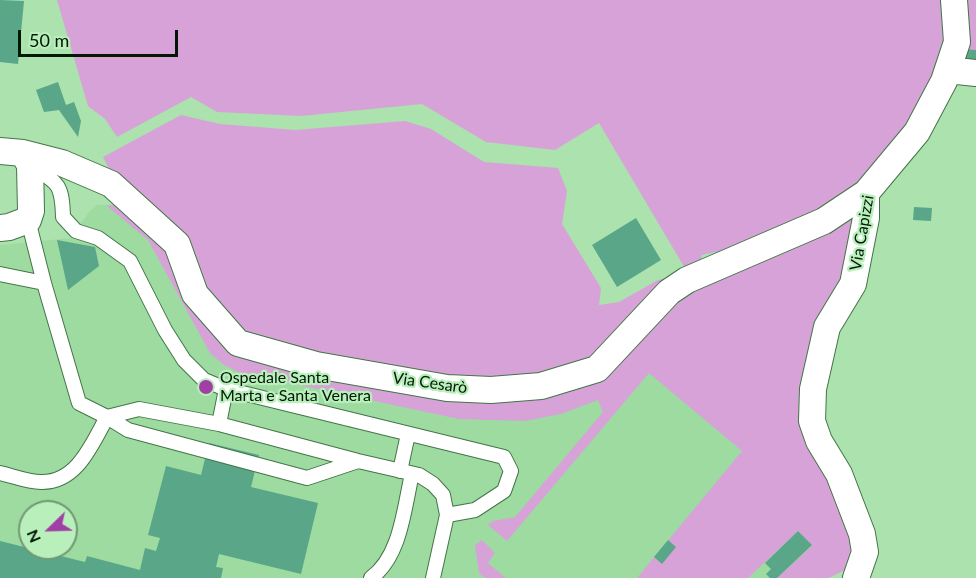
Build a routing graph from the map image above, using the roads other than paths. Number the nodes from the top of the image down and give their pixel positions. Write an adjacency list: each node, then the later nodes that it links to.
1 (954, 0): 2 (street, Via Capizzi)
2 (948, 70): 3 (street); 5 (street, Via Capizzi)
3 (976, 73)
4 (18, 156): 5 (street, Via Cesarò); 6 (street); 10 (lane)
5 (866, 194): 20 (street, Via Capizzi)
6 (28, 220): 7 (street); 9 (lane)
7 (0, 228)
8 (0, 274): 9 (lane)
9 (44, 283): 11 (lane)
10 (226, 389): 12 (lane); 13 (lane)
11 (107, 417): 12 (lane); 14 (lane); 16 (lane)
12 (219, 424): 14 (lane)
13 (408, 434): 15 (lane); 17 (lane)
14 (358, 461): 15 (lane)
15 (406, 472): 17 (lane); 18 (lane)
16 (0, 473)
17 (447, 515): 19 (lane)
18 (371, 578)
19 (433, 578)
20 (856, 578)

